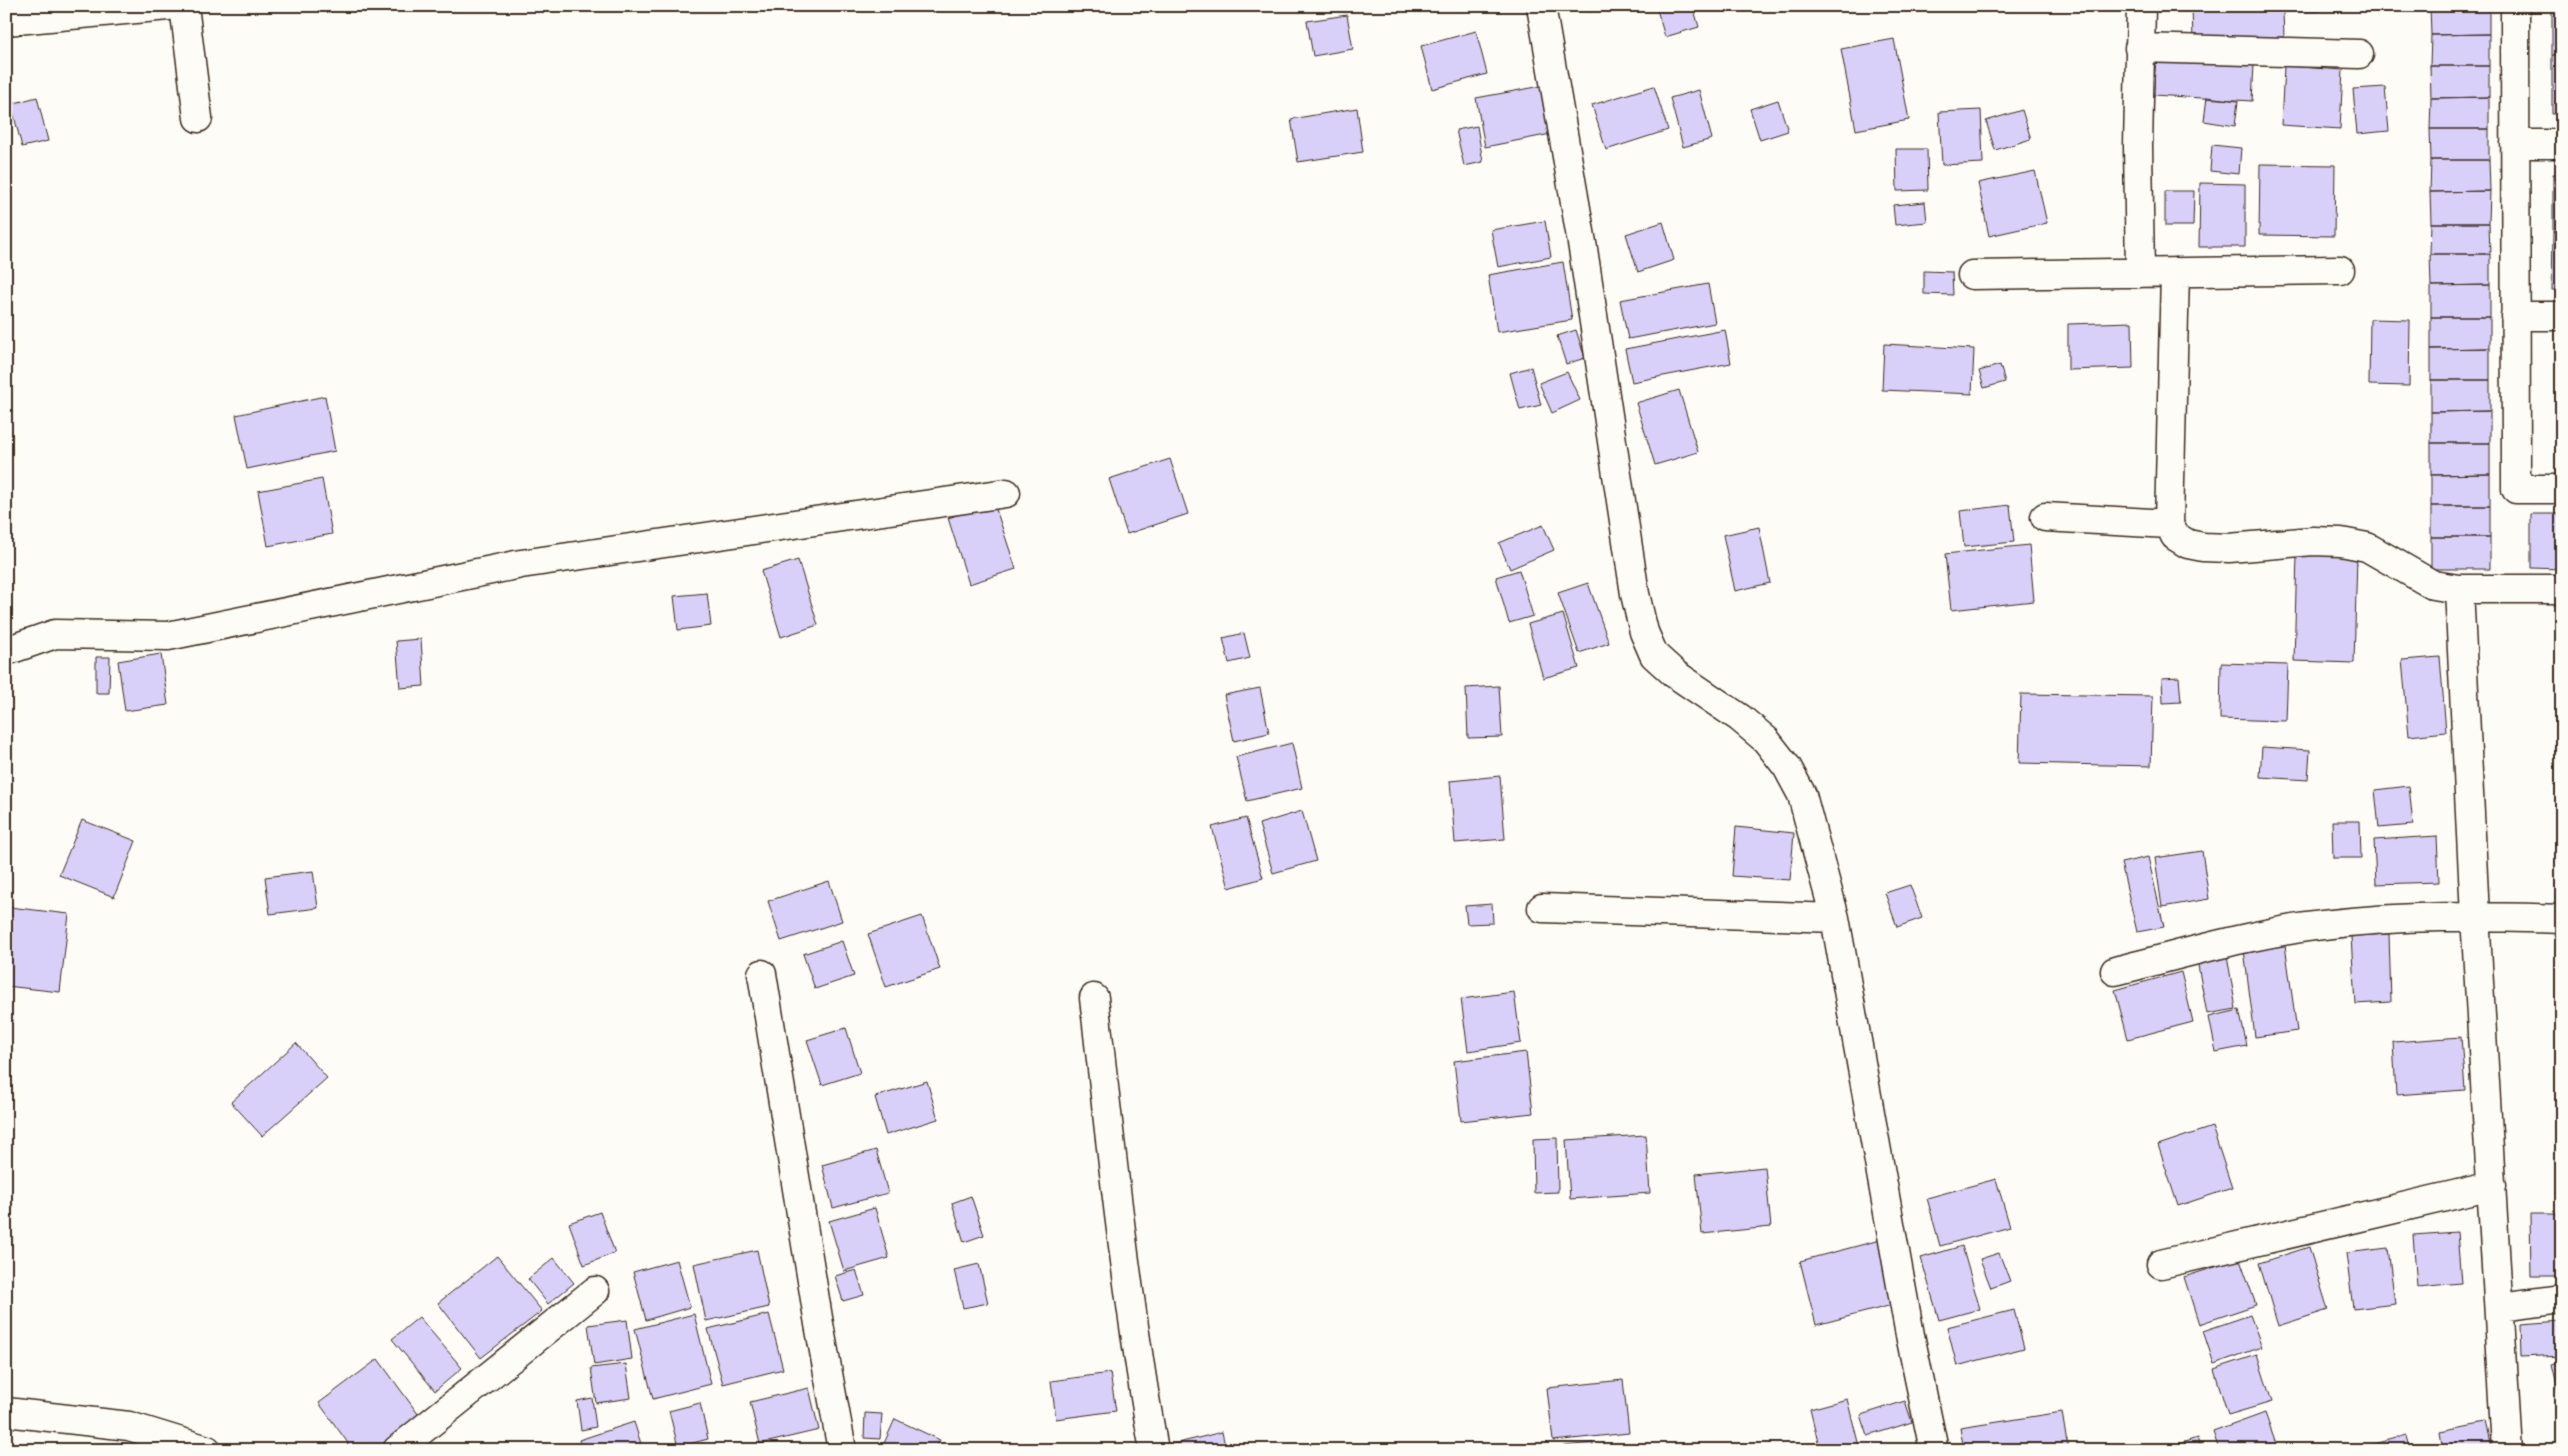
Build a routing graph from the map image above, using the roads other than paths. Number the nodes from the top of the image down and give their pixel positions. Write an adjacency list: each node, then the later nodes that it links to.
1 (168, 6): 6 (street)
2 (184, 6): 9 (street)
3 (1541, 6): 27 (street)
4 (2142, 6): 7 (street)
5 (2515, 6): 10 (street)
6 (6, 21)
7 (2139, 48): 8 (street); 14 (street)
8 (2359, 54)
9 (198, 118)
10 (2515, 144): 11 (street); 16 (street)
11 (2562, 144)
12 (2340, 270): 13 (street)
13 (2175, 272): 14 (street); 21 (street)
14 (2140, 273): 15 (street)
15 (1972, 275)
16 (2515, 316): 17 (street); 18 (street)
17 (2562, 316)
18 (2562, 489)
19 (1006, 493): 24 (street)
20 (2045, 517): 21 (street)
21 (2169, 524): 22 (street)
22 (2459, 589): 23 (street); 26 (street)
23 (2562, 589)
24 (6, 651)
25 (1542, 908): 27 (street)
26 (2475, 916): 28 (street); 29 (street); 32 (street)
27 (1835, 918): 42 (street)
28 (2562, 919)
29 (2115, 971)
30 (762, 974): 40 (street)
31 (1094, 998): 41 (street)
32 (2492, 1186): 33 (street); 36 (street)
33 (2161, 1264)
34 (595, 1291): 39 (street)
35 (2562, 1299): 36 (street)
36 (2499, 1307): 43 (street)
37 (6, 1412): 38 (street)
38 (208, 1450)
39 (397, 1450)
40 (842, 1450)
41 (1154, 1450)
42 (1934, 1450)
43 (2507, 1450)

